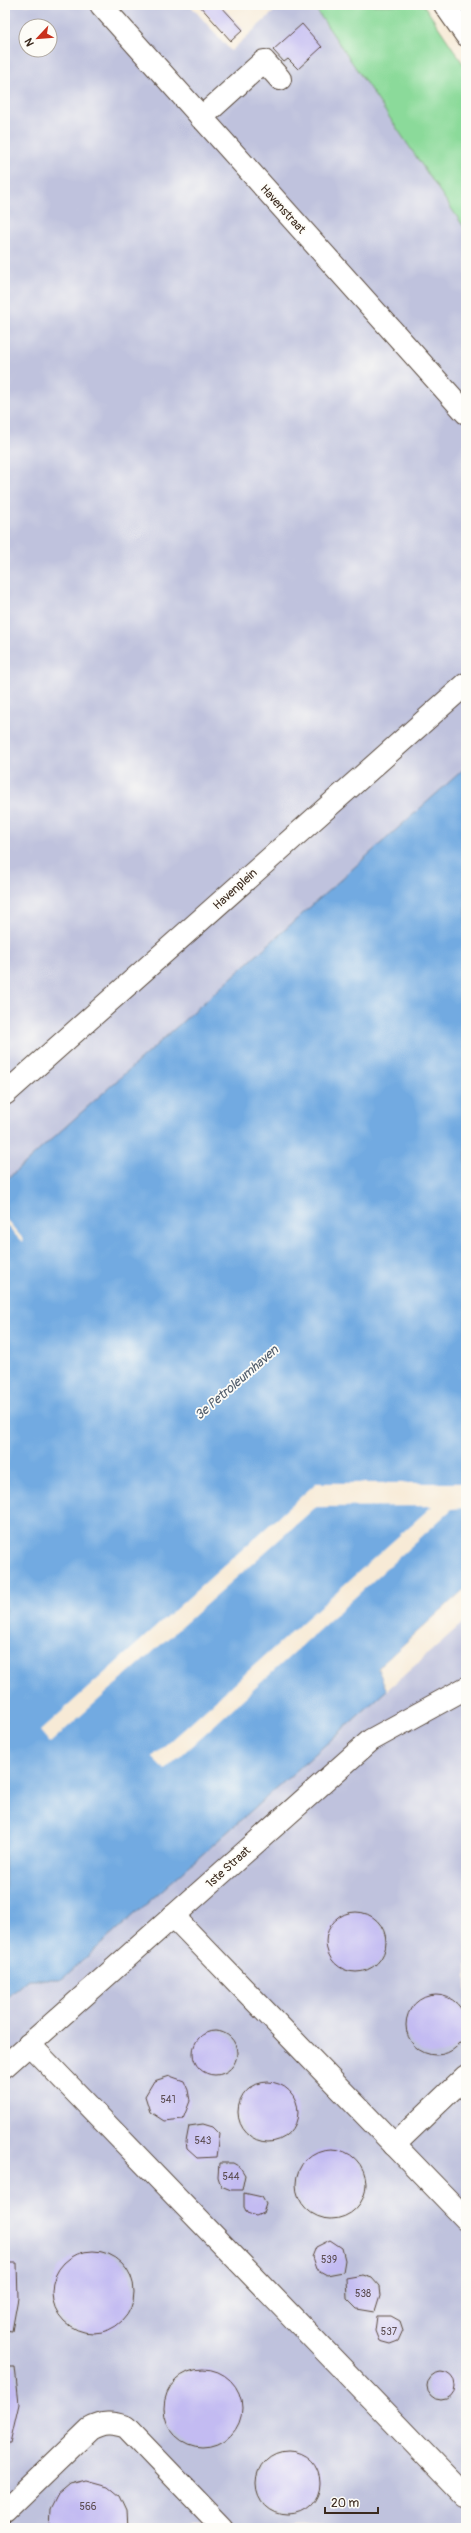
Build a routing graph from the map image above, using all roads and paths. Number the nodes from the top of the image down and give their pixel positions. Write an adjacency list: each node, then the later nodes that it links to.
1 (101, 5): 5 (street, Havenstraat)
2 (445, 5): 3 (street)
3 (466, 35)
4 (280, 79): 5 (street)
5 (201, 118): 6 (street, Havenstraat)
6 (466, 413)
7 (466, 684): 8 (street, Havenplein)
8 (5, 1094)
9 (466, 1688): 10 (street, 1ste Straat)
10 (174, 1916): 11 (street, 1ste Straat); 14 (street)
11 (29, 2044): 12 (street, 1ste Straat); 16 (street)
12 (5, 2066)
13 (466, 2076): 14 (street)
14 (394, 2145): 15 (street)
15 (466, 2219)
16 (466, 2497)
17 (5, 2511): 18 (street)
18 (223, 2528)

